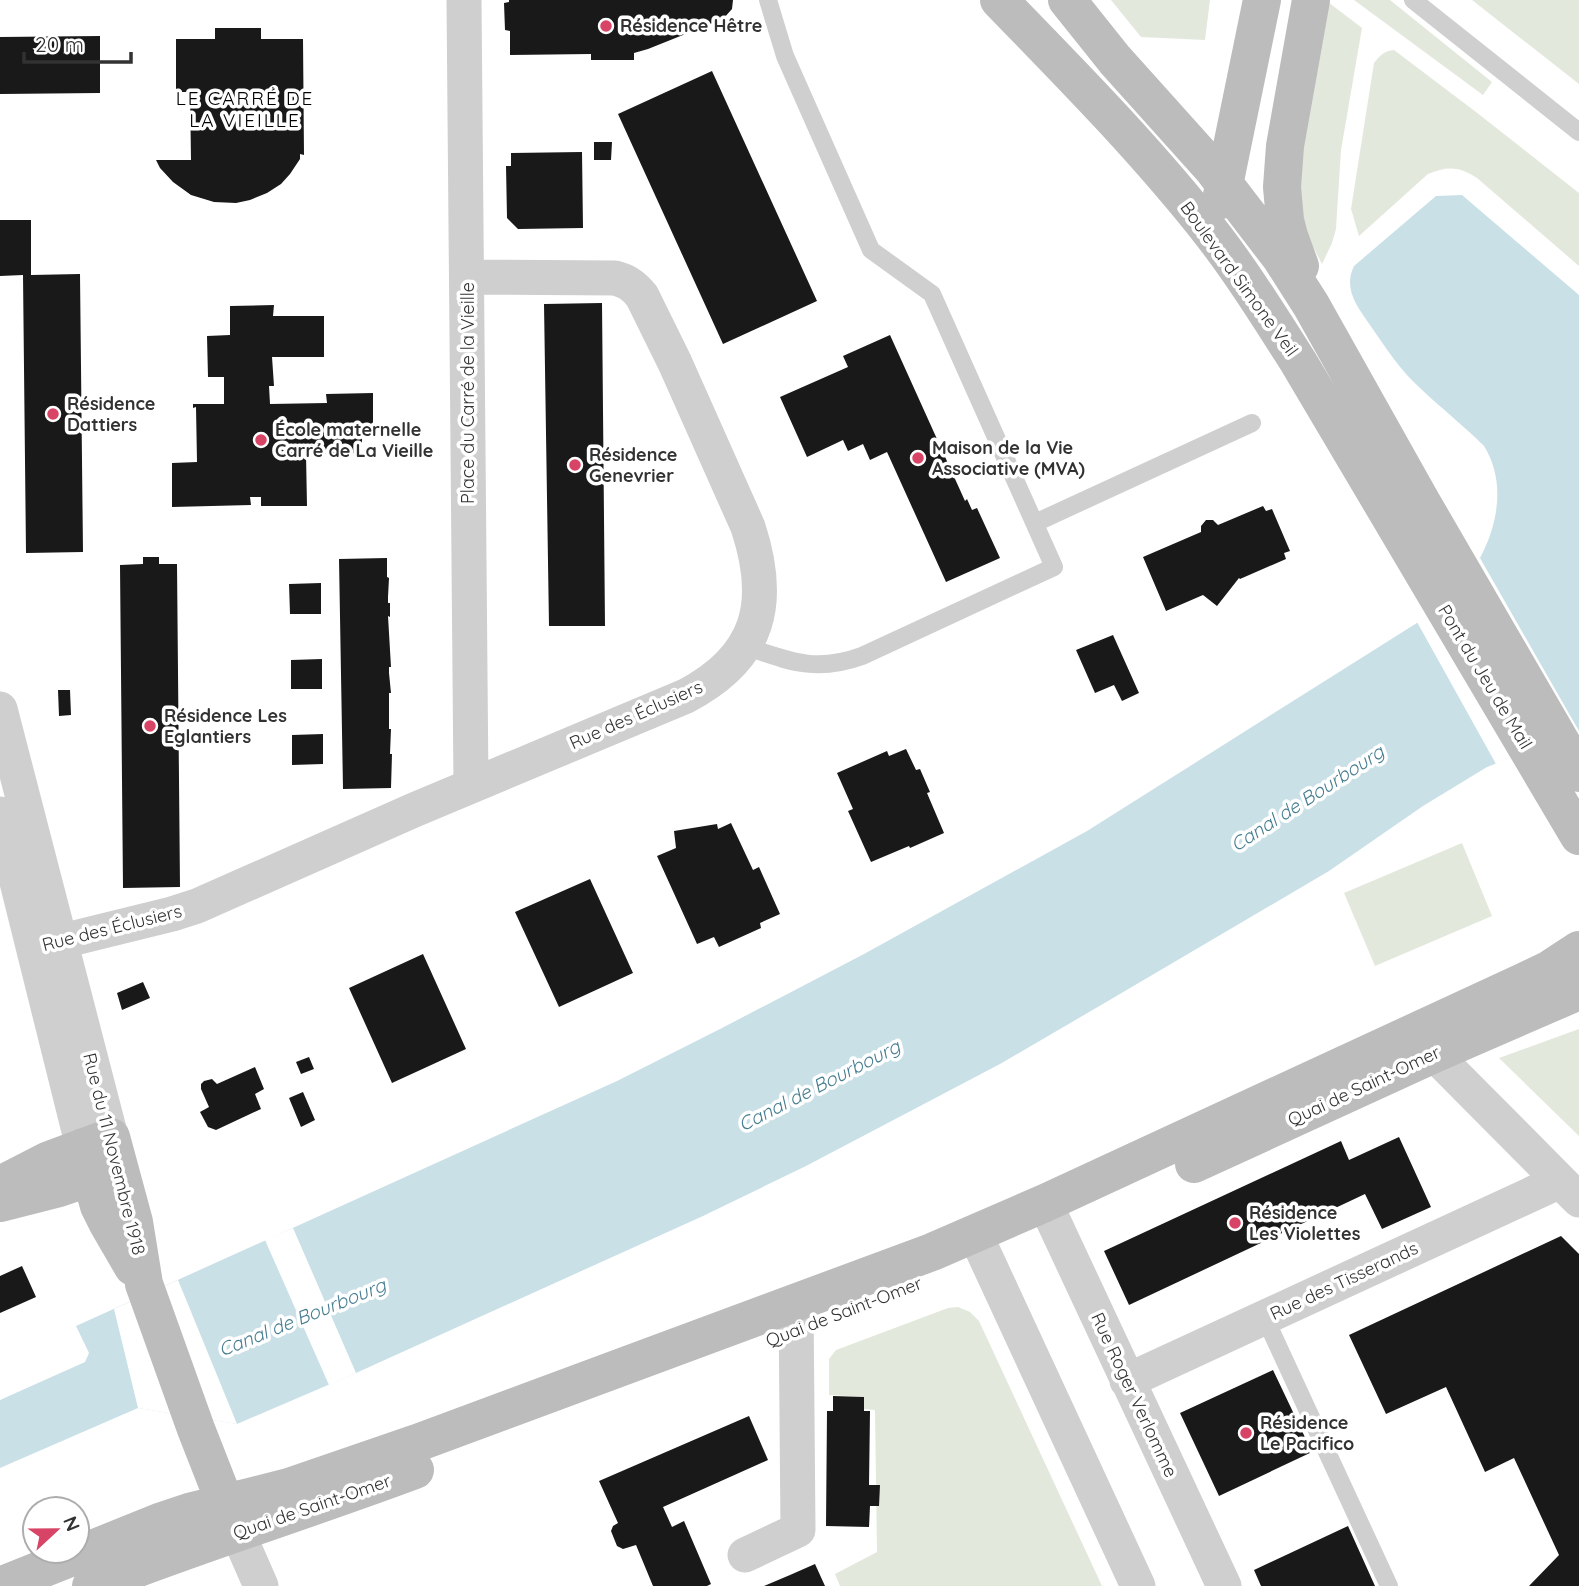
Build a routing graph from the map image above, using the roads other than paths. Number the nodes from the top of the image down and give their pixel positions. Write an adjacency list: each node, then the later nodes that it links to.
1 (464, 0): 13 (street, Place du Carré de la Vieille)
2 (768, 0): 17 (lane)
3 (999, 0): 12 (main road, Boulevard Simone Veil)
4 (1049, 0): 9 (main road)
5 (1067, 0): 9 (main road)
6 (1413, 0): 10 (lane)
7 (1261, 2): 11 (main road)
8 (1309, 15): 14 (main road)
9 (1115, 60): 11 (main road)
10 (1579, 132)
11 (1224, 183): 12 (main road); 14 (main road)
12 (1225, 252): 16 (main road, Boulevard Simone Veil)
13 (467, 277): 18 (street, Rue des Éclusiers); 21 (street, Place du Carré de la Vieille)
14 (1330, 339): 16 (main road)
15 (1252, 423): 17 (lane)
16 (1407, 510): 20 (main road, Pont du Jeu de Mail); 23 (main road, Pont du Jeu de Mail)
17 (1035, 523): 18 (lane)
18 (744, 646): 21 (street, Rue des Éclusiers)
19 (0, 709): 24 (street, Rue du 11 Novembre 1918)
20 (1579, 773)
21 (471, 786): 24 (street, Rue des Éclusiers)
22 (0, 814): 24 (street, Rue du 11 Novembre 1918)
23 (1579, 836)
24 (47, 944): 28 (street, Rue du 11 Novembre 1918)
25 (1579, 950): 27 (main road, Quai de Saint-Omer)
26 (1579, 991): 27 (main road, Quai de Saint-Omer)
27 (1423, 1044): 30 (street); 32 (main road, Quai de Saint-Omer)
28 (101, 1157): 29 (main road); 31 (main road); 37 (main road, Rue du 11 Novembre 1918)
29 (0, 1185)
30 (1570, 1191): 35 (street, Rue des Tisserands)
31 (0, 1203)
32 (1050, 1215): 33 (main road, Quai de Saint-Omer); 36 (street, Rue Roger Verlomme)
33 (980, 1246): 34 (main road, Quai de Saint-Omer); 43 (street)
34 (797, 1317): 38 (main road, Quai de Saint-Omer); 39 (street)
35 (1265, 1318): 36 (street, Rue des Tisserands); 45 (lane)
36 (1128, 1381): 44 (street, Rue Roger Verlomme)
37 (196, 1429): 38 (main road, Quai de Saint-Omer)
38 (231, 1518): 40 (main road, Quai de Saint-Omer); 41 (main road, Quai de Saint-Omer); 42 (street)
39 (745, 1555)
40 (0, 1586)
41 (91, 1586)
42 (261, 1586)
43 (1138, 1586)
44 (1224, 1586)
45 (1389, 1586)

